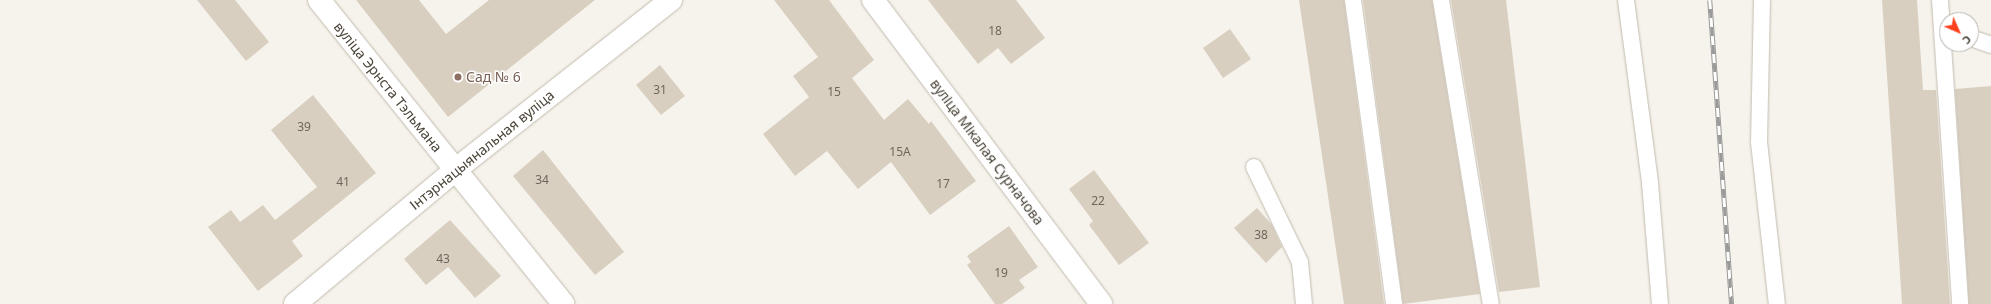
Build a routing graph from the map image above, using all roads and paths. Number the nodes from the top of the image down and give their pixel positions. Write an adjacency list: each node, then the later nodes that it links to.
1 (319, 0): 14 (street, вуліца Эрнста Тэльмана)
2 (671, 0): 14 (street, Інтэрнацыянальная вуліца)
3 (873, 0): 17 (street, вуліца Мікалая Сурначова)
4 (1353, 0): 19 (lane)
5 (1441, 0): 20 (lane)
6 (1626, 0): 21 (lane)
7 (1762, 0): 22 (lane)
8 (1940, 0): 9 (lane)
9 (1942, 12)
10 (1979, 41): 11 (lane)
11 (1991, 45)
12 (1946, 52): 23 (lane)
13 (1254, 167): 18 (lane)
14 (455, 170): 15 (street, Інтэрнацыянальная вуліца); 16 (street, вуліца Эрнста Тэльмана)
15 (295, 304)
16 (563, 304)
17 (1101, 304)
18 (1304, 304)
19 (1394, 304)
20 (1491, 304)
21 (1660, 304)
22 (1777, 304)
23 (1960, 304)

